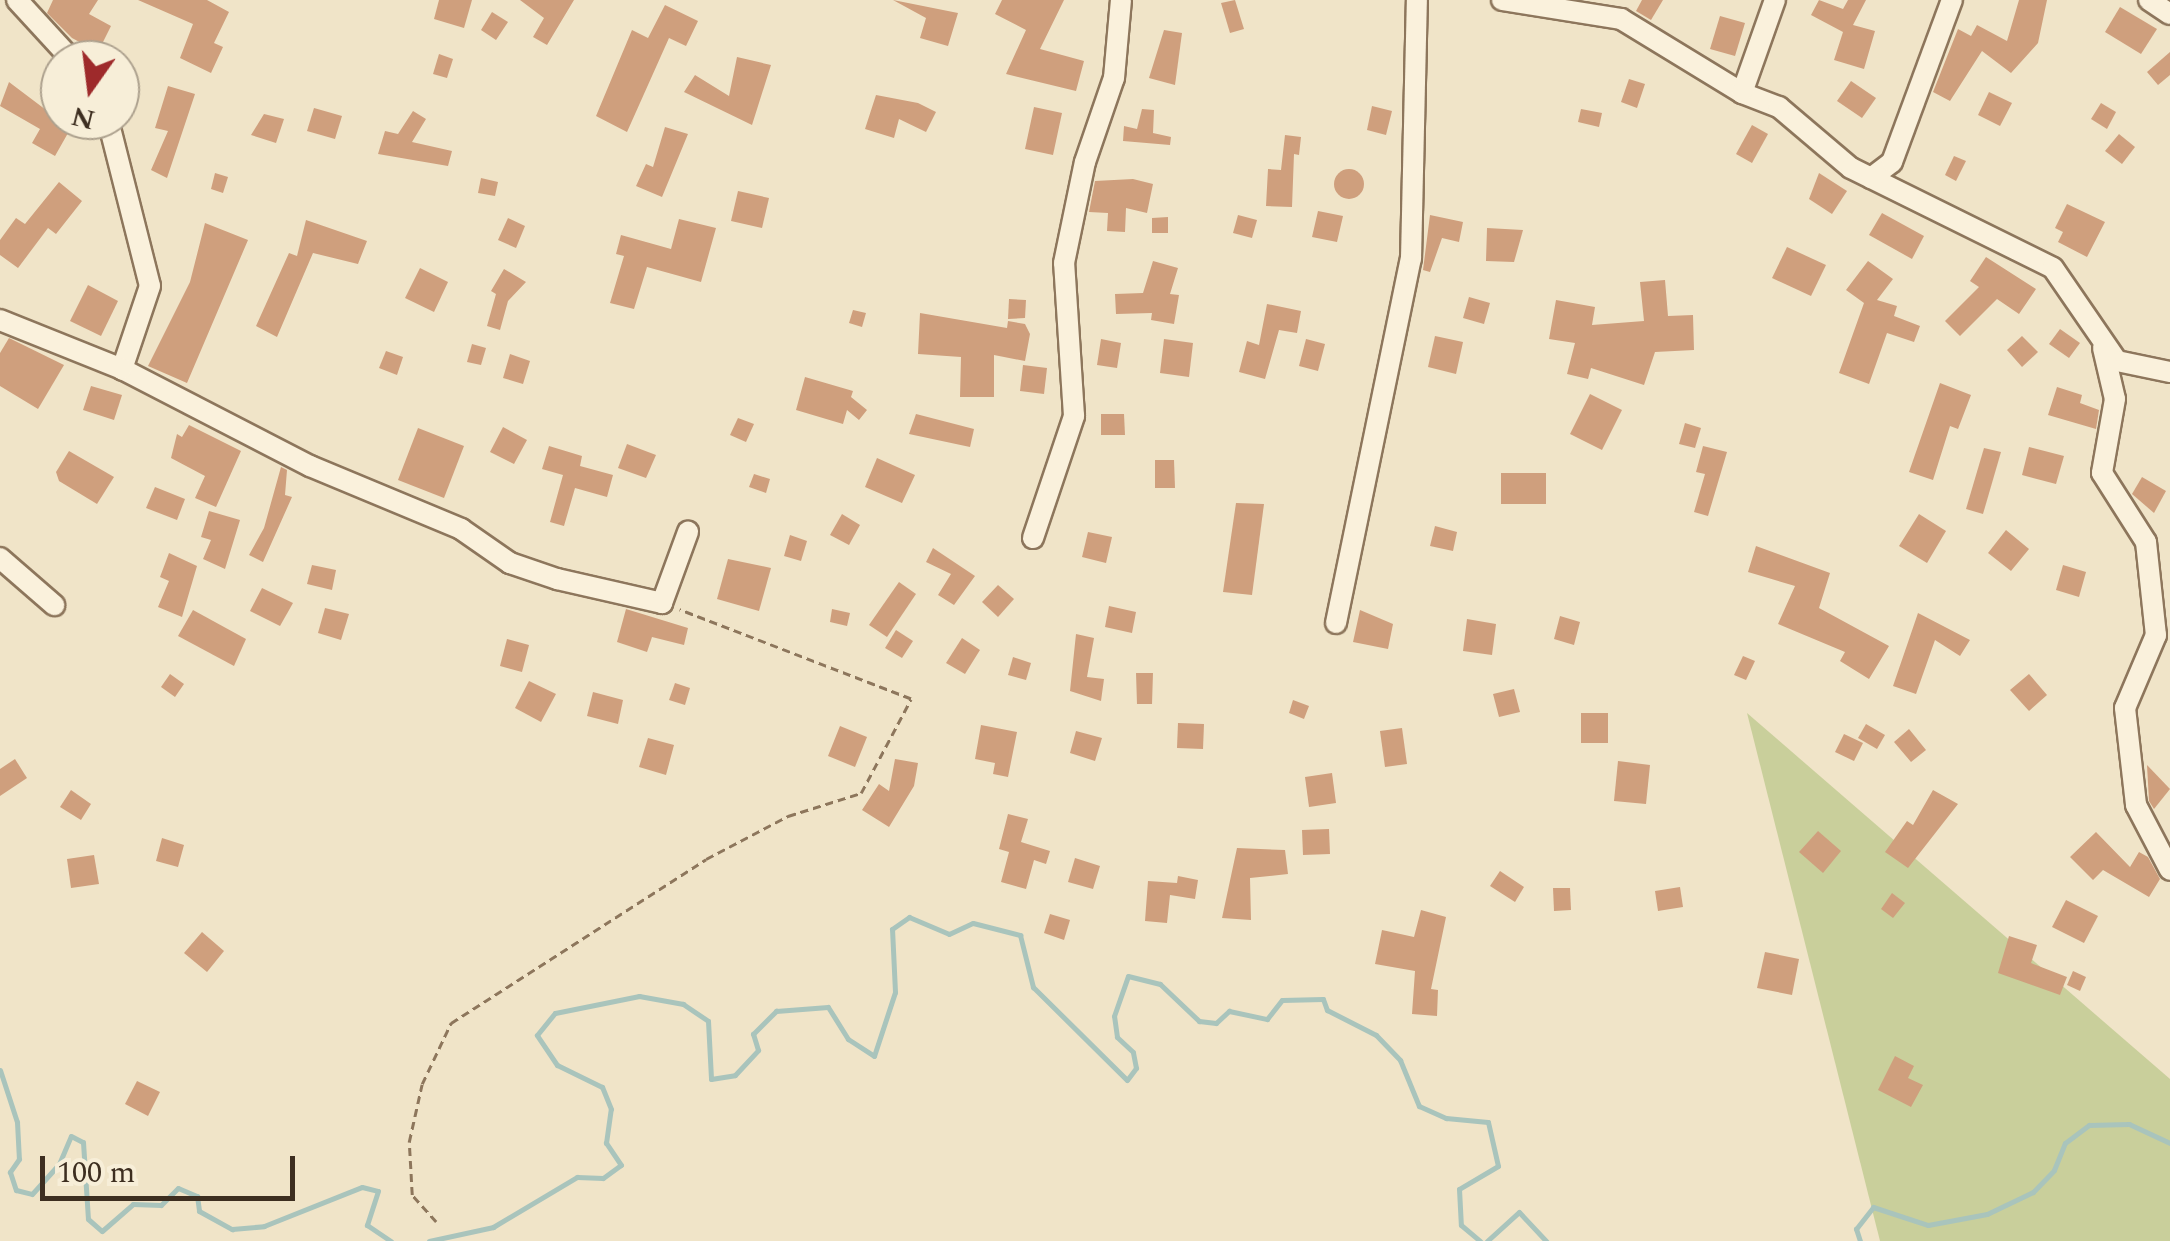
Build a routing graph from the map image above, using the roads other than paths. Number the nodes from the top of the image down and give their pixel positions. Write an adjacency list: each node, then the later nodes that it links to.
1 (18, 0): 9 (street)
2 (1121, 0): 18 (street)
3 (1417, 0): 21 (street)
4 (1775, 0): 10 (street)
5 (1952, 0): 12 (street)
6 (2149, 0): 8 (street)
7 (1511, 1): 10 (street)
8 (2170, 14)
9 (54, 40)
10 (1742, 93): 12 (street)
11 (113, 140): 15 (street)
12 (1871, 178): 14 (street)
13 (0, 320): 15 (street)
14 (2101, 340): 16 (street); 22 (street)
15 (122, 370): 17 (street)
16 (2170, 372)
17 (688, 532)
18 (1032, 538)
19 (0, 558): 20 (street)
20 (54, 606)
21 (1336, 623)
22 (2170, 870)

